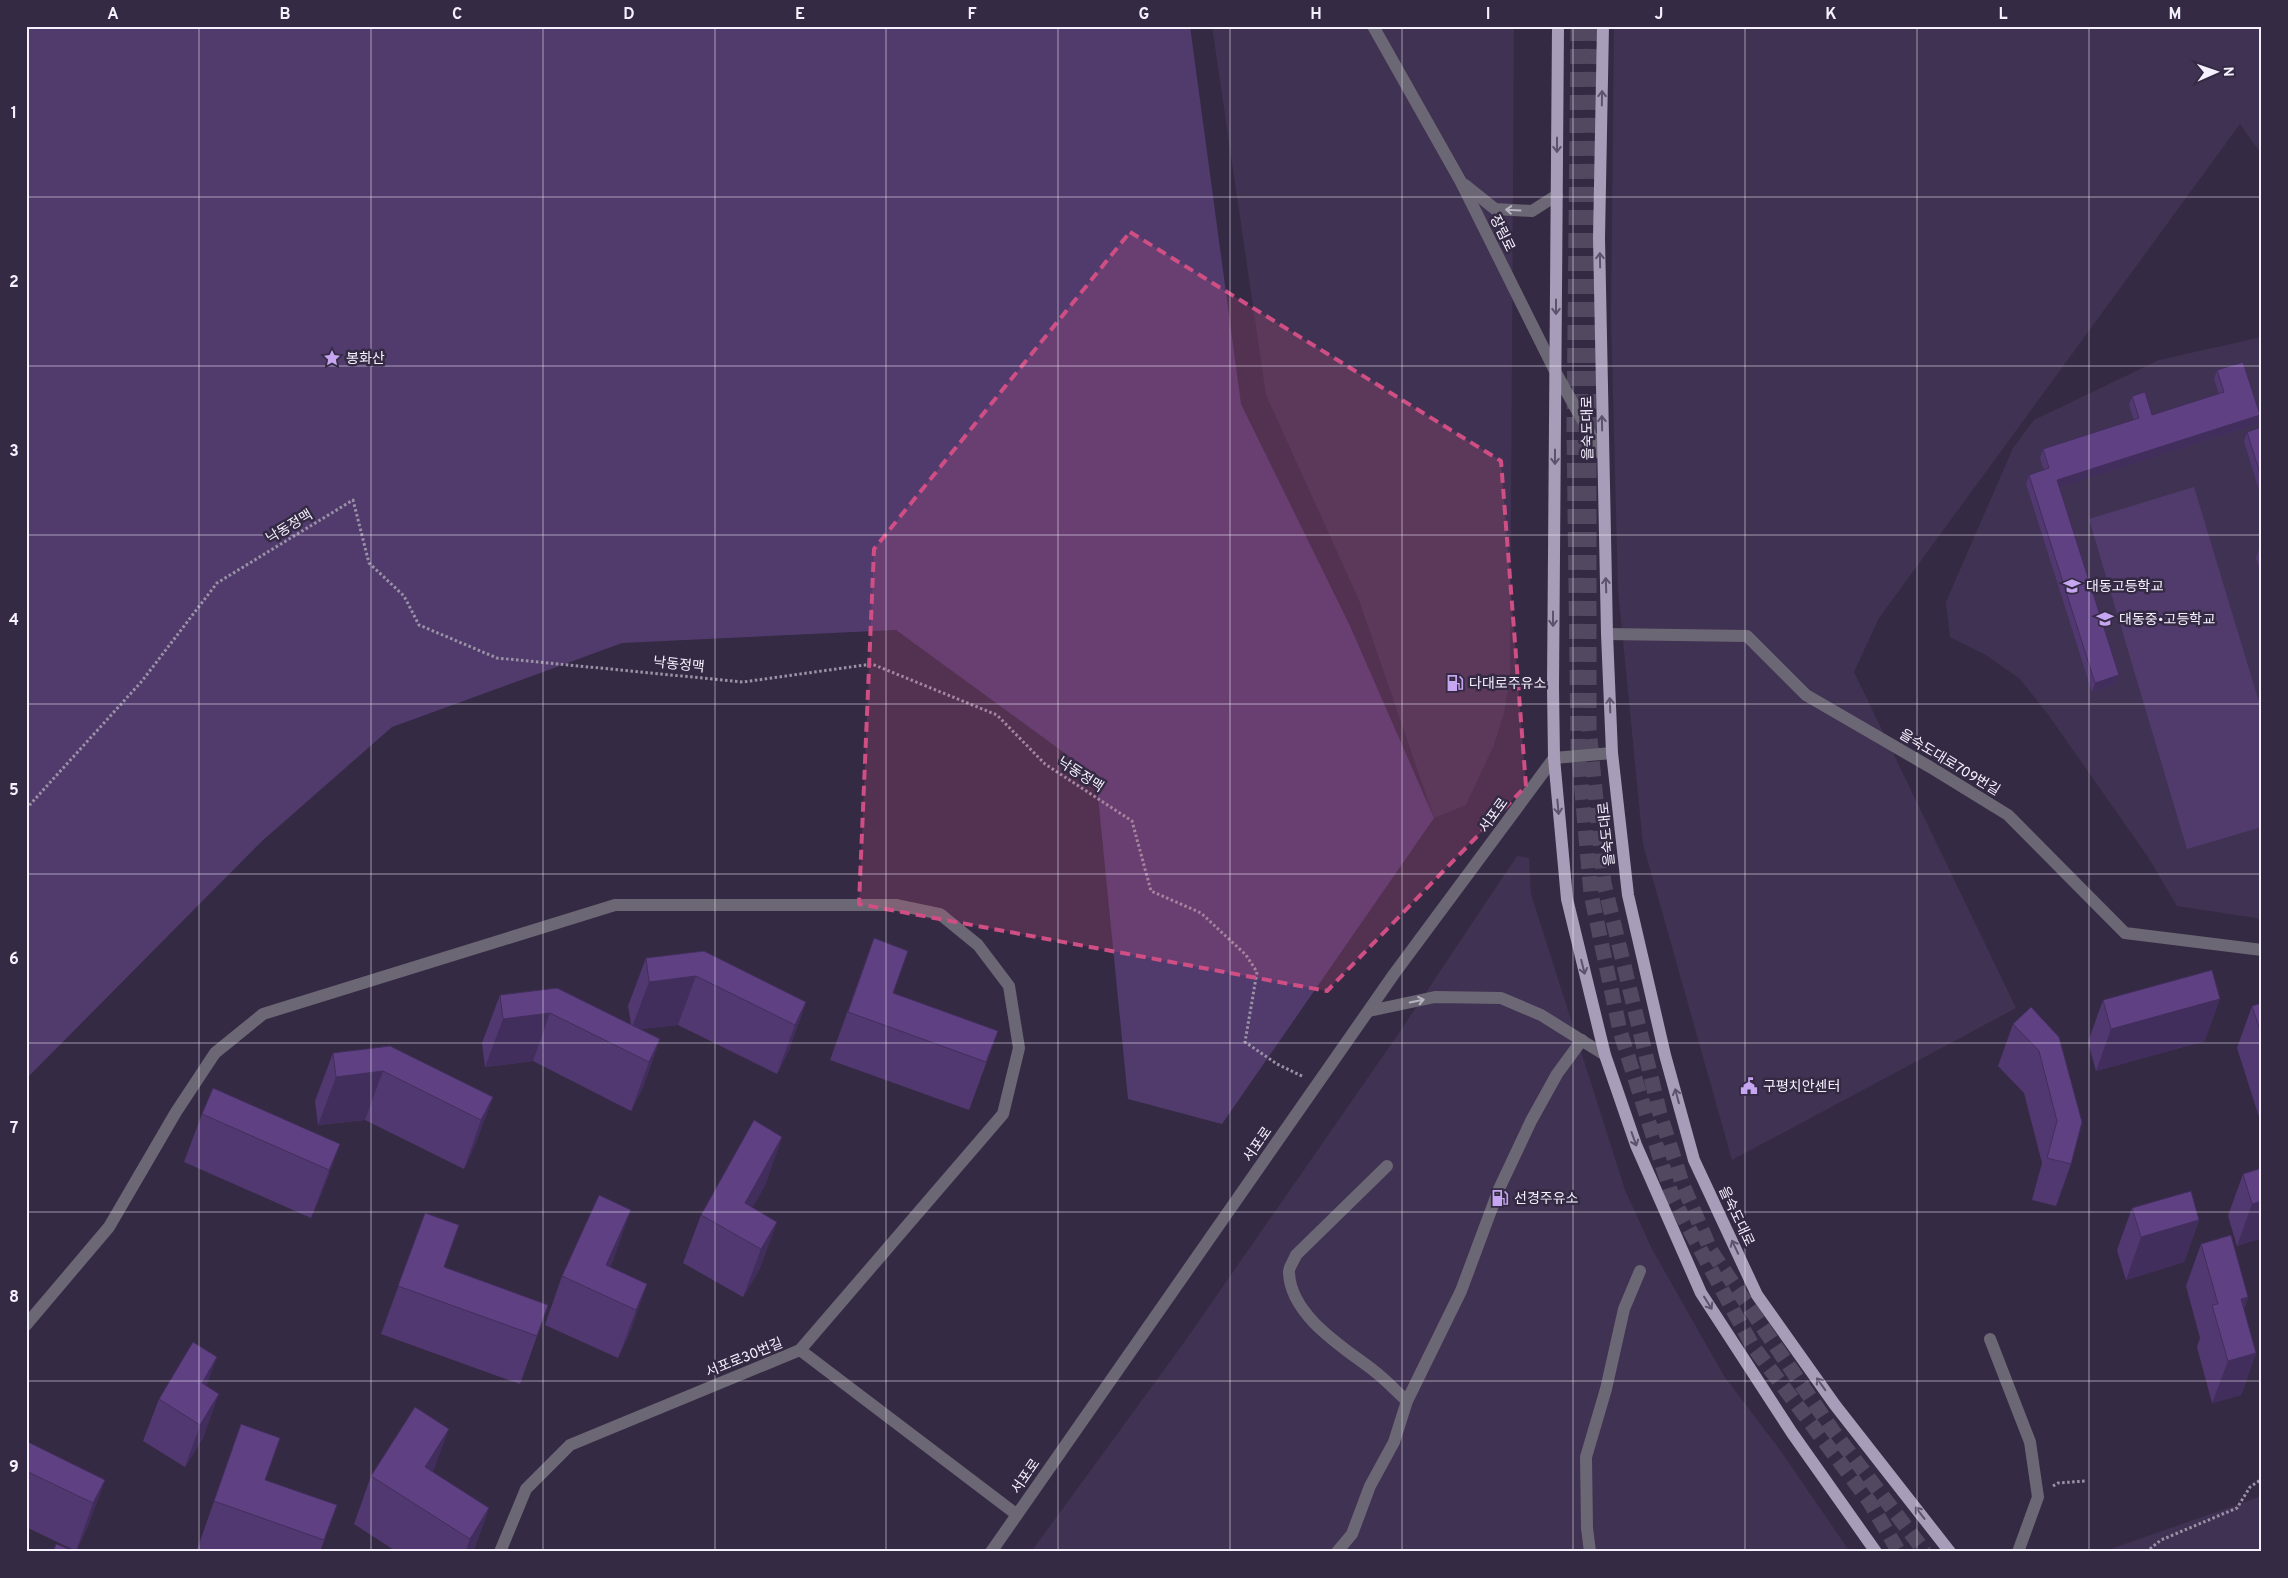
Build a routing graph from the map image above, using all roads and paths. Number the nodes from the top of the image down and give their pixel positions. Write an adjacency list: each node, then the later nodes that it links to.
1 (1373, 26): 4 (street, 장림로)
2 (1558, 26): 5 (main road, one-way to 5)
3 (1603, 26): 7 (main road, 을숙도대로, one-way to 3)
4 (1461, 182): 5 (street, one-way to 4); 6 (street, 장림로)
5 (1557, 195): 6 (main road, one-way to 6)
6 (1556, 373): 7 (street, 장림로); 10 (main road, one-way to 10)
7 (1602, 455): 8 (main road, 을숙도대로, one-way to 7)
8 (1607, 634): 9 (main road, 을숙도대로, one-way to 8); 12 (street, 을숙도대로709번길)
9 (1612, 753): 10 (street); 32 (main road, 을숙도대로, one-way to 9)
10 (1554, 758): 13 (street, 서포로); 15 (main road, one-way to 15)
11 (26, 810): 16 (path, 낙동정맥)
12 (2262, 950)
13 (1370, 1011): 14 (street, one-way to 14); 16 (street, 서포로)
14 (1582, 1040): 15 (street); 22 (street)
15 (1605, 1055): 31 (main road, one-way to 31)
16 (1318, 1084): 26 (street, 서포로)
17 (1387, 1166): 22 (street)
18 (1640, 1271): 30 (street)
19 (26, 1325): 21 (street)
20 (1990, 1339): 25 (street)
21 (800, 1350): 26 (street, 서포로30번길); 27 (street, 서포로30번길)
22 (1407, 1402): 29 (street)
23 (2262, 1479): 34 (path)
24 (2085, 1481): 25 (path)
25 (2038, 1497): 33 (street)
26 (1016, 1514): 28 (street, 서포로)
27 (500, 1552)
28 (991, 1552)
29 (1337, 1552)
30 (1590, 1552)
31 (1876, 1552)
32 (1950, 1552)
33 (2018, 1552)
34 (2146, 1552)

